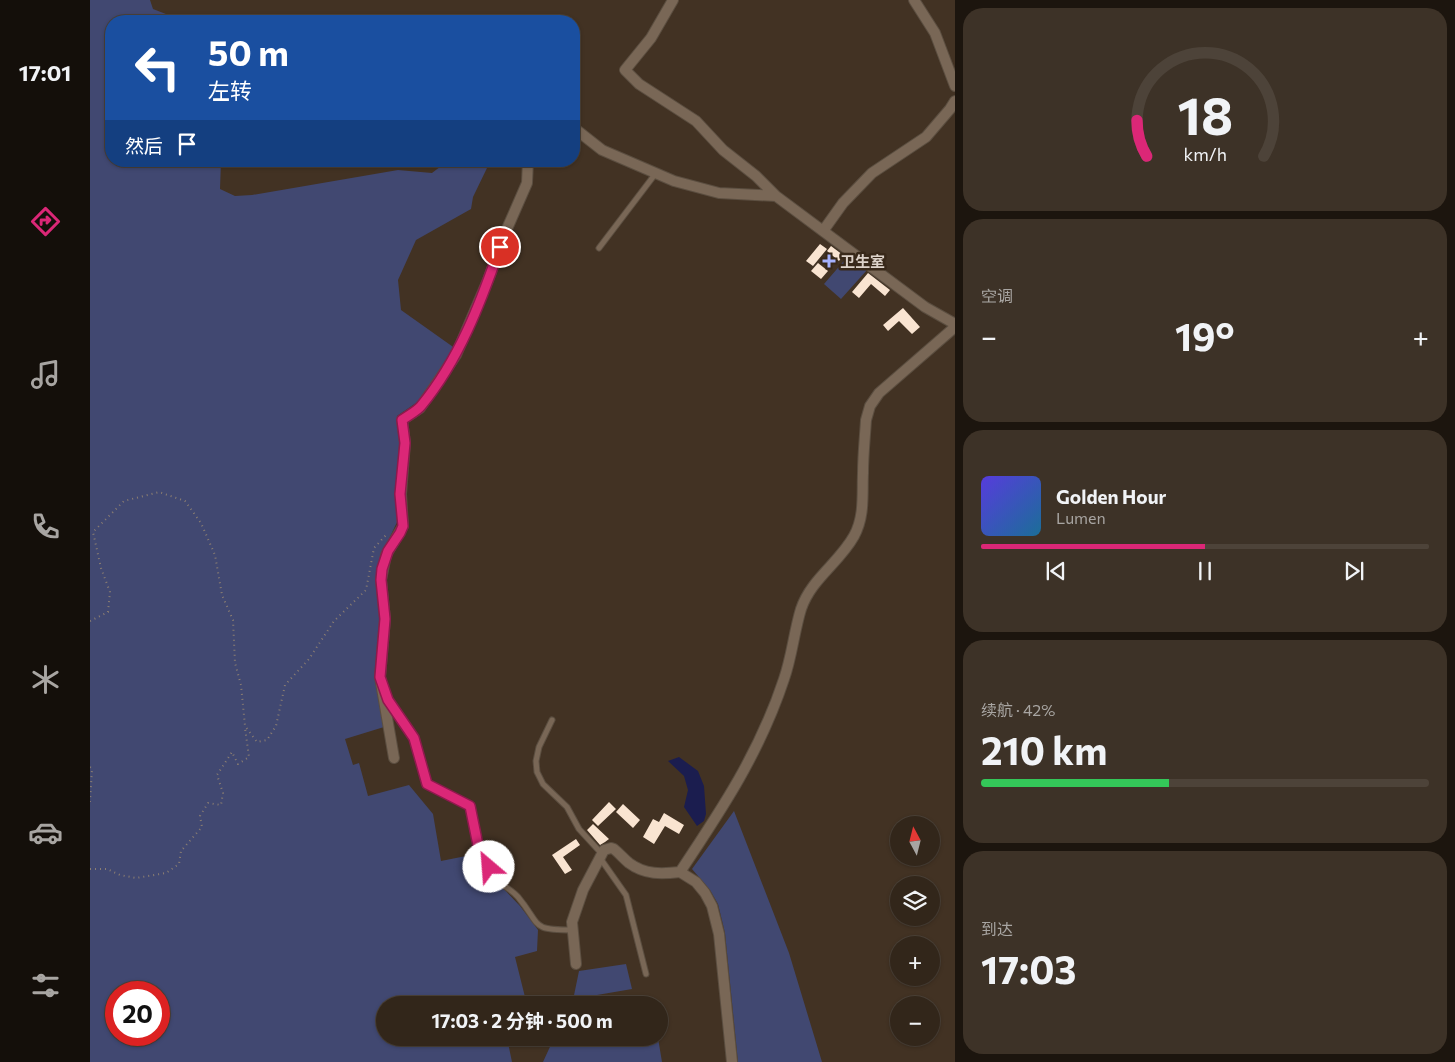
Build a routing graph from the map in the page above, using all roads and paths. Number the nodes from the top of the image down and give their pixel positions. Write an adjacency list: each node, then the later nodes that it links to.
1 (673, 0): 8 (street)
2 (914, 0): 3 (street)
3 (955, 86)
4 (955, 101): 9 (street)
5 (580, 133): 7 (street)
6 (527, 167): 14 (street)
7 (656, 173): 8 (street); 10 (lane)
8 (776, 196): 9 (street)
9 (823, 231): 11 (street)
10 (599, 248)
11 (955, 325): 22 (street)
12 (386, 534): 16 (path)
13 (90, 621): 16 (path)
14 (380, 680): 17 (street); 23 (lane)
15 (552, 720): 20 (lane)
16 (245, 726): 21 (path)
17 (394, 758)
18 (90, 767): 19 (path)
19 (90, 802)
20 (601, 856): 22 (street); 23 (street); 25 (lane)
21 (90, 870)
22 (680, 872): 26 (street)
23 (572, 930): 24 (street)
24 (576, 964)
25 (646, 974)
26 (732, 1062)

